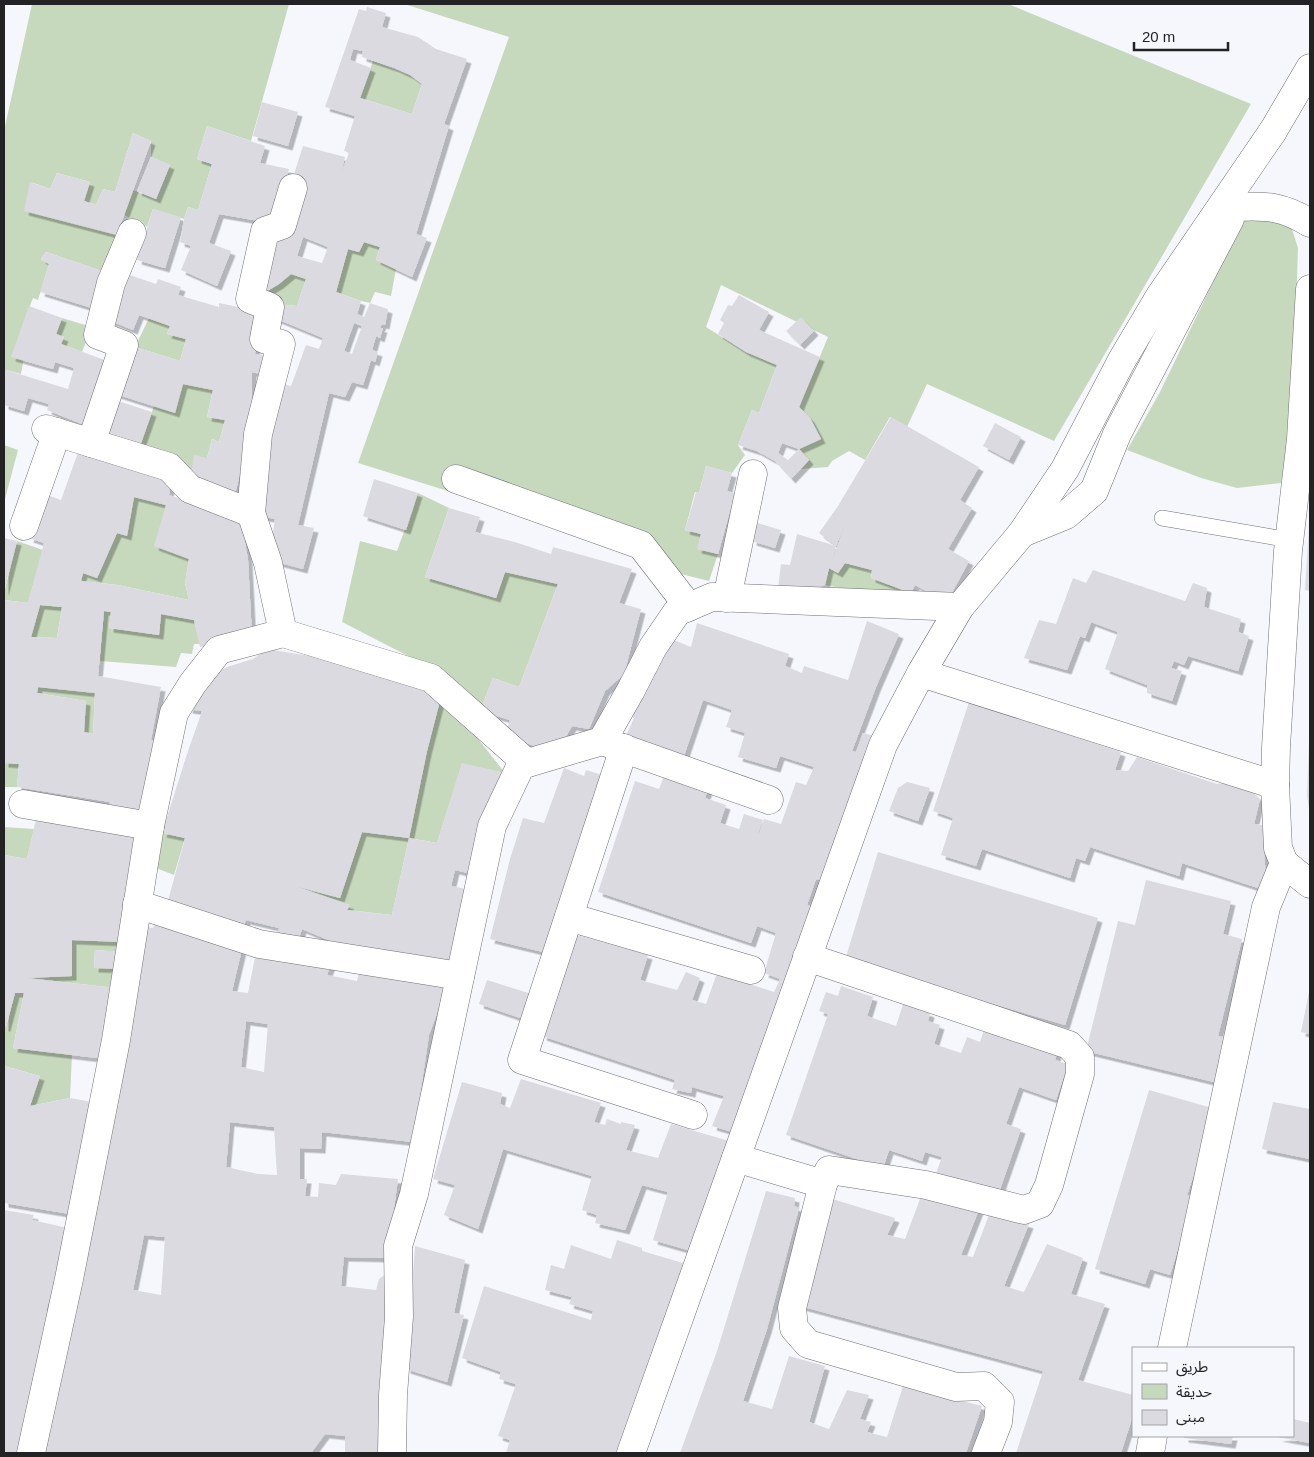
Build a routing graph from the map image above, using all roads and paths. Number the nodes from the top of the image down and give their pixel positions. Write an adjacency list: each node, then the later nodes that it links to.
1 (1310, 68): 2 (street)
2 (1273, 131): 4 (street); 15 (street)
3 (293, 188): 12 (street)
4 (1236, 208): 5 (street); 15 (street)
5 (1310, 223)
6 (132, 233): 9 (street)
7 (1310, 289): 8 (street)
8 (1306, 439): 16 (street)
9 (91, 443): 12 (street); 14 (street)
10 (752, 474): 17 (street)
11 (456, 480): 18 (street)
12 (251, 513): 20 (street)
13 (1162, 518): 16 (lane)
14 (24, 526)
15 (1022, 533): 19 (street)
16 (1290, 540): 24 (street)
17 (727, 598): 18 (street); 19 (street)
18 (689, 607): 22 (street)
19 (960, 607): 21 (street)
20 (283, 633): 23 (street); 27 (street)
21 (921, 673): 24 (street); 32 (street)
22 (613, 744): 23 (street); 25 (street); 31 (street)
23 (527, 763): 34 (street)
24 (1275, 785): 28 (street)
25 (769, 800)
26 (23, 804): 27 (street)
27 (150, 826): 30 (street)
28 (1284, 862): 29 (street); 38 (street)
29 (1310, 884)
30 (138, 904): 34 (street); 40 (street)
31 (569, 917): 33 (street); 35 (street)
32 (807, 957): 36 (street); 37 (street)
33 (751, 970)
34 (460, 976): 41 (street)
35 (693, 1115)
36 (736, 1158): 37 (street); 42 (street)
37 (823, 1184): 43 (street)
38 (1172, 1347)
39 (1153, 1437): 44 (street)
40 (31, 1453)
41 (392, 1453)
42 (631, 1453)
43 (986, 1453)
44 (1150, 1453)

